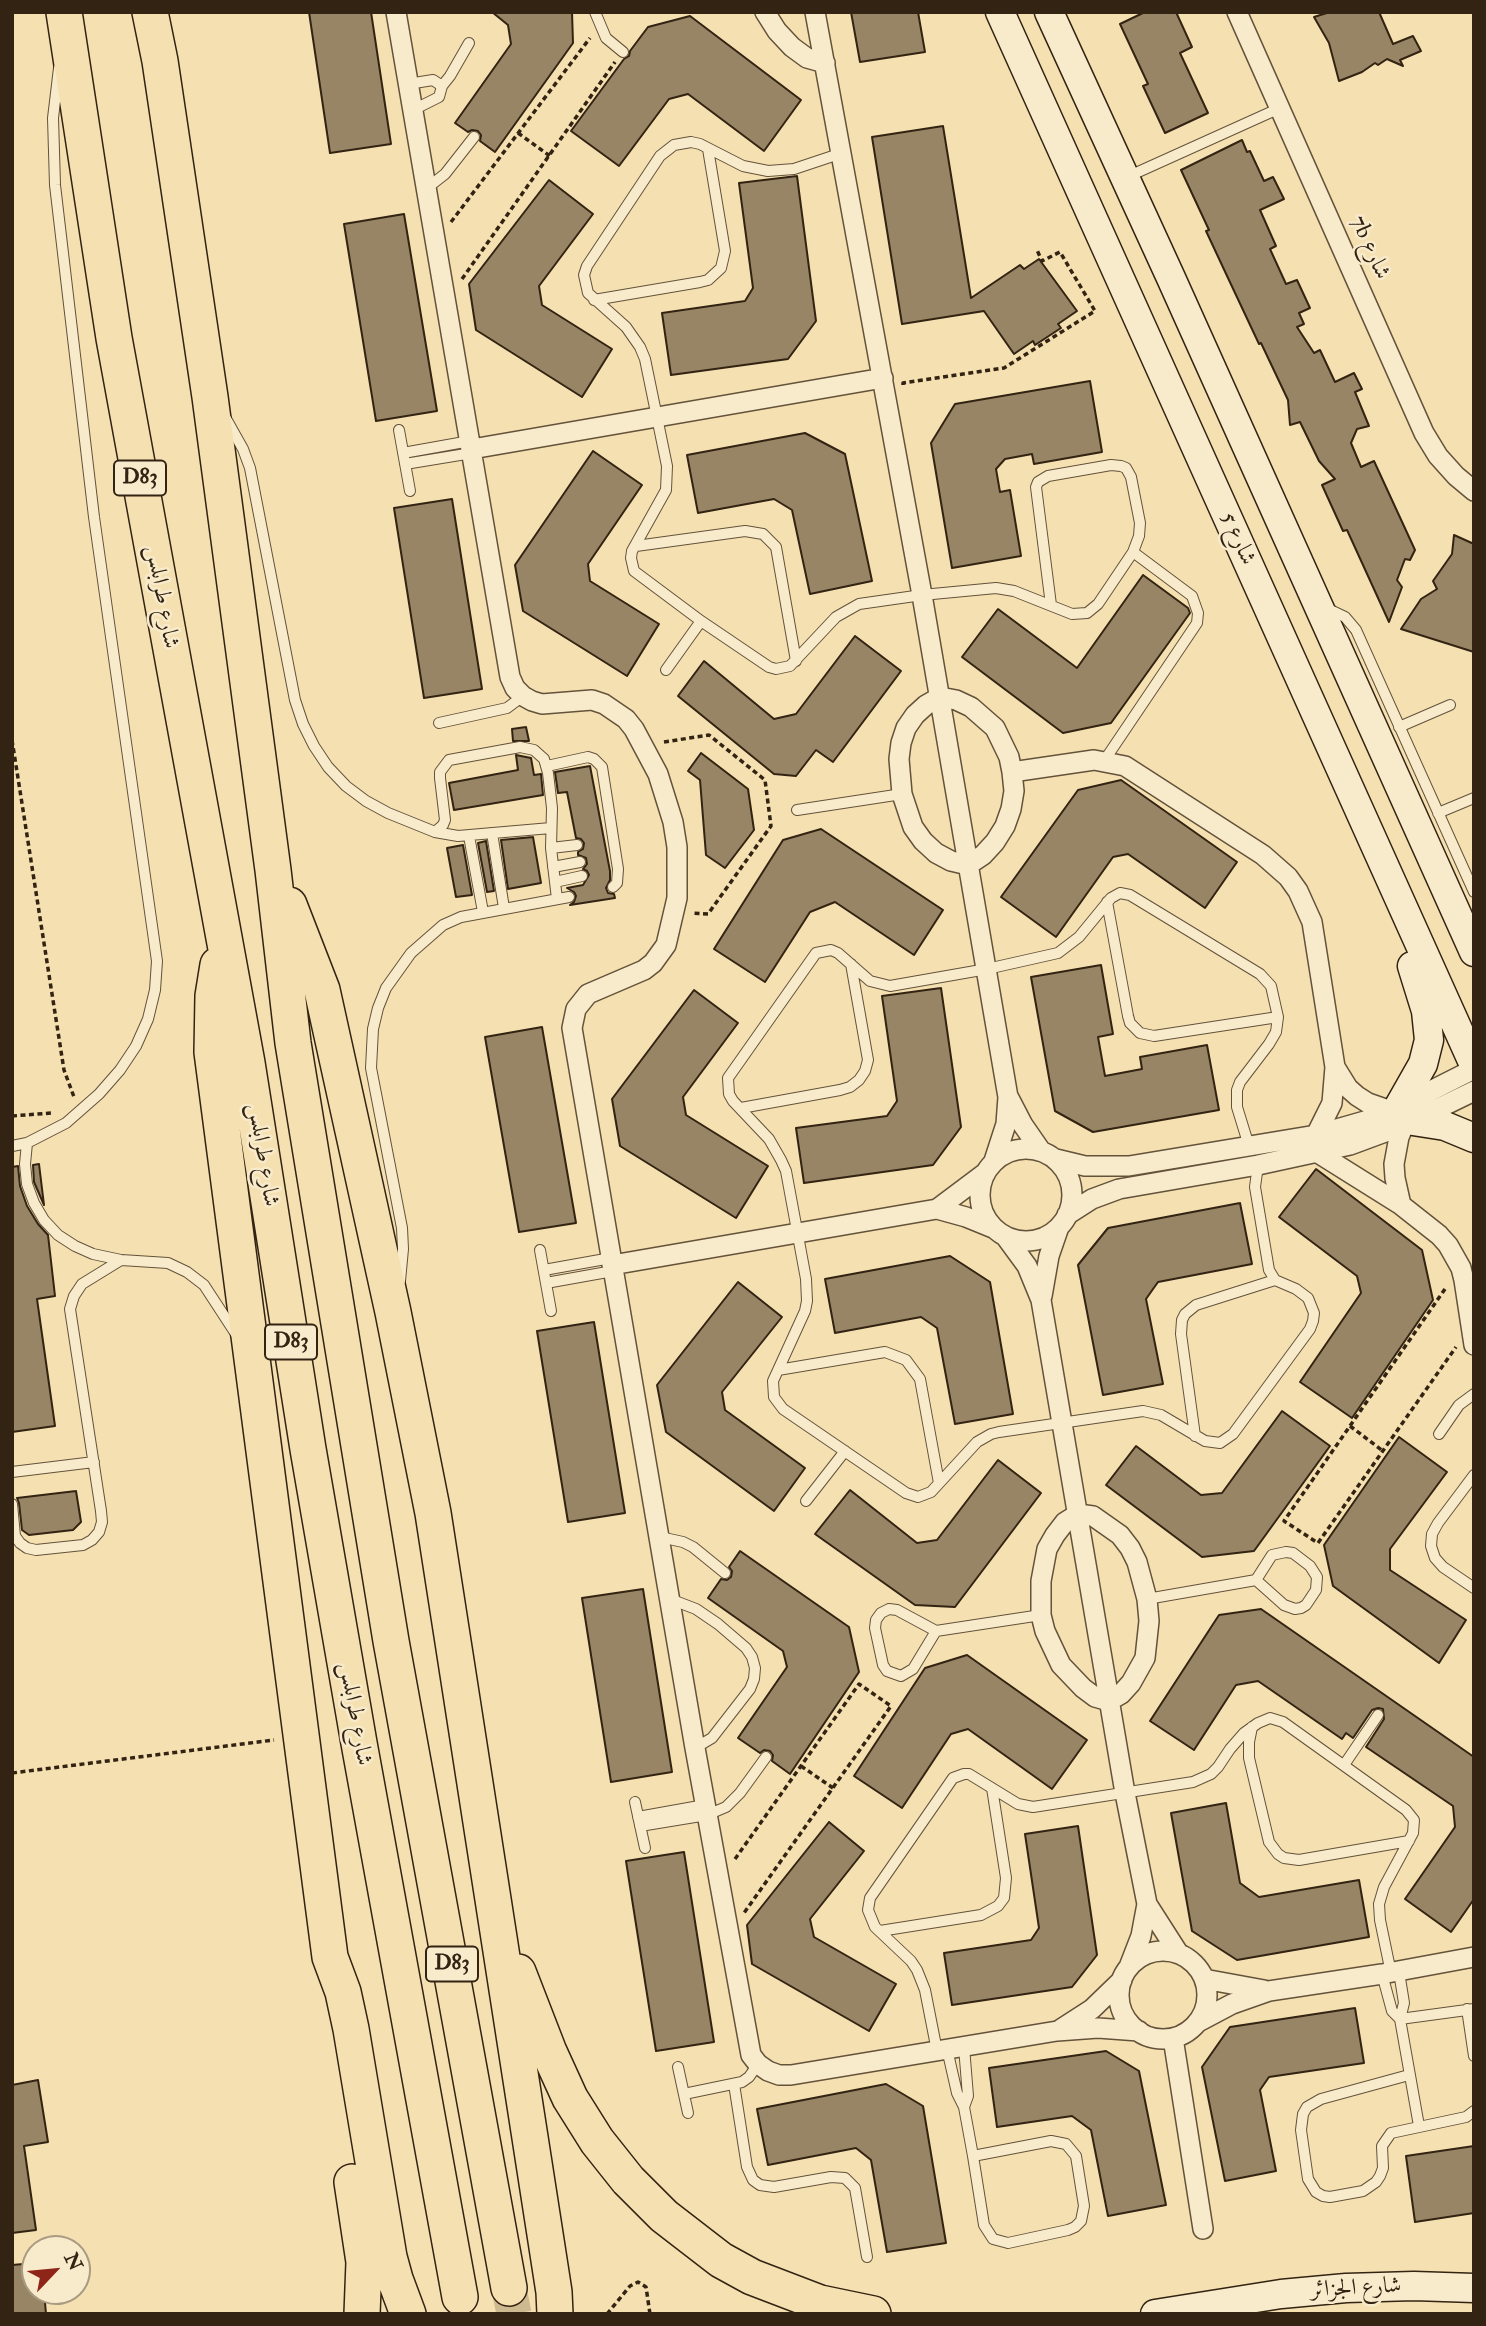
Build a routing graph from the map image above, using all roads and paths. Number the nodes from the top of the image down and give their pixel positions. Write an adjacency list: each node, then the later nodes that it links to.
1 (150, 12): 14 (highway, D83)
2 (158, 12): 14 (highway)
3 (396, 12): 16 (street)
4 (595, 12): 11 (lane)
5 (765, 12): 15 (street)
6 (816, 12): 15 (street)
7 (1000, 12): 83 (street, شارع 5)
8 (1049, 12): 25 (street, شارع 5)
9 (1237, 12): 18 (street, 7b شارع)
10 (66, 25): 84 (highway, شارع طرابلس / D83); 94 (lane)
11 (600, 25): 13 (lane); 20 (path)
12 (469, 43): 17 (lane)
13 (623, 52): 24 (path)
14 (160, 61): 32 (highway, D83)
15 (825, 63): 23 (street)
16 (408, 84): 17 (lane); 19 (street)
17 (442, 86): 19 (lane)
18 (1280, 108): 25 (lane); 40 (street, 7b شارع)
19 (412, 110): 26 (street)
20 (518, 133): 24 (path); 27 (path)
21 (474, 137): 26 (lane)
22 (708, 149): 23 (lane); 29 (lane); 29 (lane)
23 (842, 153): 31 (street)
24 (550, 156): 30 (path)
25 (1125, 178): 44 (street, شارع 5)
26 (427, 188): 27 (street)
27 (436, 242): 30 (street)
28 (1037, 250): 33 (path)
29 (594, 300): 34 (lane)
30 (446, 302): 36 (street)
31 (883, 377): 33 (street); 34 (street)
32 (210, 397): 64 (lane); 72 (highway, D83)
33 (889, 410): 43 (street)
34 (657, 415): 36 (street); 41 (lane)
35 (399, 430): 37 (lane)
36 (472, 448): 37 (lane); 38 (lane); 49 (street)
37 (403, 453): 38 (lane)
38 (405, 464): 39 (lane)
39 (410, 491)
40 (1474, 491)
41 (636, 545): 46 (lane); 47 (lane)
42 (1133, 552): 45 (lane); 45 (lane); 56 (lane)
43 (922, 595): 45 (lane); 47 (lane); 50 (street)
44 (1317, 604): 53 (lane); 85 (street, شارع 5)
45 (1051, 605)
46 (701, 621): 47 (lane); 48 (lane)
47 (796, 661)
48 (666, 670)
49 (523, 696): 52 (lane); 55 (street)
50 (940, 697): 58 (street); 59 (street); 70 (street)
51 (1450, 705): 53 (lane)
52 (439, 723)
53 (1399, 727): 62 (lane)
54 (12, 740): 94 (path)
55 (646, 751): 82 (street); 82 (path)
56 (1104, 761): 58 (street); 89 (street)
57 (547, 766): 63 (lane); 64 (lane); 75 (lane)
58 (1012, 772): 70 (street)
59 (902, 794): 61 (lane); 70 (street)
60 (1474, 798): 62 (lane)
61 (797, 810)
62 (1438, 813): 76 (lane)
63 (551, 828): 65 (lane); 68 (lane)
64 (435, 832): 66 (lane)
65 (492, 833): 66 (lane); 80 (lane)
66 (469, 836): 81 (lane)
67 (577, 845): 68 (lane)
68 (551, 848): 71 (lane)
69 (580, 862): 71 (lane)
70 (968, 865): 87 (street)
71 (553, 867): 74 (lane)
72 (274, 870): 119 (highway); 194 (highway, D83)
73 (582, 876): 74 (lane)
74 (555, 882): 78 (lane)
75 (613, 887)
76 (1474, 891)
77 (569, 897): 78 (lane)
78 (557, 899): 80 (lane)
79 (1107, 902): 87 (lane); 88 (lane); 88 (lane)
80 (504, 908): 81 (lane)
81 (483, 912): 119 (lane)
82 (675, 912): 112 (street)
83 (1413, 932): 90 (street, شارع 5); 96 (street)
84 (224, 942): 121 (highway); 196 (highway, شارع طرابلس / D83)
85 (1474, 952)
86 (850, 964): 87 (lane); 93 (lane); 93 (lane)
87 (987, 969): 92 (street)
88 (1278, 1017): 101 (lane)
89 (1335, 1067): 96 (street); 99 (street)
90 (1474, 1067): 96 (street)
91 (1474, 1091): 96 (street)
92 (1008, 1097): 102 (street); 104 (street)
93 (741, 1108): 109 (lane)
94 (83, 1110): 95 (path); 98 (lane)
95 (12, 1116)
96 (1402, 1116): 97 (street); 99 (street); 105 (street)
97 (1474, 1138)
98 (27, 1143): 100 (lane); 111 (lane)
99 (1317, 1144): 101 (street); 103 (street); 105 (street)
100 (12, 1146)
101 (1249, 1146): 102 (street)
102 (1048, 1155): 104 (street); 107 (street)
103 (1258, 1165): 107 (street); 115 (lane)
104 (989, 1167): 106 (street); 108 (street)
105 (1401, 1205): 113 (street)
106 (937, 1209): 108 (street); 109 (street)
107 (1063, 1221): 108 (street); 117 (street)
108 (999, 1232): 117 (street)
109 (797, 1233): 112 (street); 122 (lane)
110 (540, 1250): 114 (lane)
111 (121, 1260): 121 (lane); 130 (lane)
112 (612, 1265): 114 (lane); 116 (lane); 137 (street)
113 (1461, 1268): 120 (street); 125 (path)
114 (544, 1270): 116 (lane)
115 (1275, 1280): 127 (lane); 127 (lane)
116 (546, 1283): 118 (lane)
117 (1041, 1300): 124 (street)
118 (551, 1311)
119 (393, 1312): 163 (highway)
120 (1472, 1335): 129 (path)
121 (250, 1355): 148 (highway)
122 (778, 1370): 128 (lane); 133 (lane)
123 (1474, 1394): 126 (lane)
124 (1063, 1421): 127 (lane); 133 (lane); 136 (street)
125 (1350, 1426): 129 (path); 129 (path)
126 (1439, 1434)
127 (1195, 1436)
128 (845, 1451): 133 (lane); 134 (lane)
129 (1383, 1451)
130 (94, 1462): 131 (lane); 135 (lane)
131 (12, 1472)
132 (1474, 1475): 140 (lane)
133 (939, 1483)
134 (806, 1502)
135 (12, 1504)
136 (1078, 1514): 142 (street); 143 (street); 145 (street)
137 (660, 1537): 138 (lane); 141 (street)
138 (725, 1573)
139 (1256, 1580): 139 (lane); 142 (lane)
140 (1474, 1588)
141 (670, 1599): 149 (street); 149 (lane)
142 (1147, 1599): 145 (street)
143 (1041, 1615): 144 (lane); 145 (street)
144 (936, 1631): 144 (lane)
145 (1109, 1701): 156 (street)
146 (1378, 1715): 151 (lane)
147 (1252, 1727): 151 (lane); 156 (lane); 160 (lane)
148 (300, 1737): 153 (path); 168 (highway)
149 (695, 1748): 158 (street)
150 (766, 1757): 158 (lane)
151 (1343, 1765): 160 (lane)
152 (801, 1766): 154 (path); 154 (path); 162 (path)
153 (12, 1773)
154 (833, 1788): 166 (path)
155 (992, 1788): 156 (lane); 165 (lane); 165 (lane)
156 (1125, 1793): 164 (street)
157 (635, 1802): 159 (lane)
158 (706, 1810): 159 (lane); 162 (street)
159 (639, 1822): 161 (lane)
160 (1409, 1841): 171 (lane)
161 (645, 1848)
162 (719, 1881): 166 (street)
163 (492, 1903): 199 (highway); 202 (highway)
164 (1147, 1904): 167 (street); 170 (street)
165 (880, 1931): 180 (lane)
166 (728, 1934): 182 (street)
167 (1180, 1954): 170 (street); 172 (street)
168 (330, 1957): 197 (highway); 198 (highway)
169 (1474, 1957): 171 (street)
170 (1126, 1973): 177 (street); 178 (street)
171 (1391, 1973): 173 (street); 175 (lane); 175 (lane)
172 (1204, 1979): 173 (street); 176 (street)
173 (1269, 1991): 176 (street)
174 (1470, 2009): 175 (lane); 181 (lane)
175 (1400, 2019): 184 (lane)
176 (1198, 2022): 179 (street)
177 (1057, 2031): 178 (street); 180 (street)
178 (1139, 2031): 179 (street)
179 (1173, 2038): 192 (street)
180 (949, 2049): 182 (street); 187 (lane); 187 (lane)
181 (1474, 2056)
182 (758, 2064): 185 (lane)
183 (678, 2067): 186 (lane)
184 (1409, 2075): 190 (lane); 190 (lane)
185 (734, 2084): 186 (lane); 193 (lane)
186 (684, 2094): 189 (lane)
187 (964, 2107): 191 (lane)
188 (1474, 2111): 190 (lane)
189 (688, 2113)
190 (1419, 2126)
191 (973, 2156): 191 (lane)
192 (1203, 2229)
193 (867, 2257)
194 (509, 2288)
195 (1474, 2288): 203 (street, شارع الجزائر)
196 (460, 2297)
197 (362, 2314)
198 (408, 2314)
199 (555, 2314)
200 (607, 2314): 201 (path)
201 (650, 2314)
202 (873, 2314)
203 (1155, 2314)

